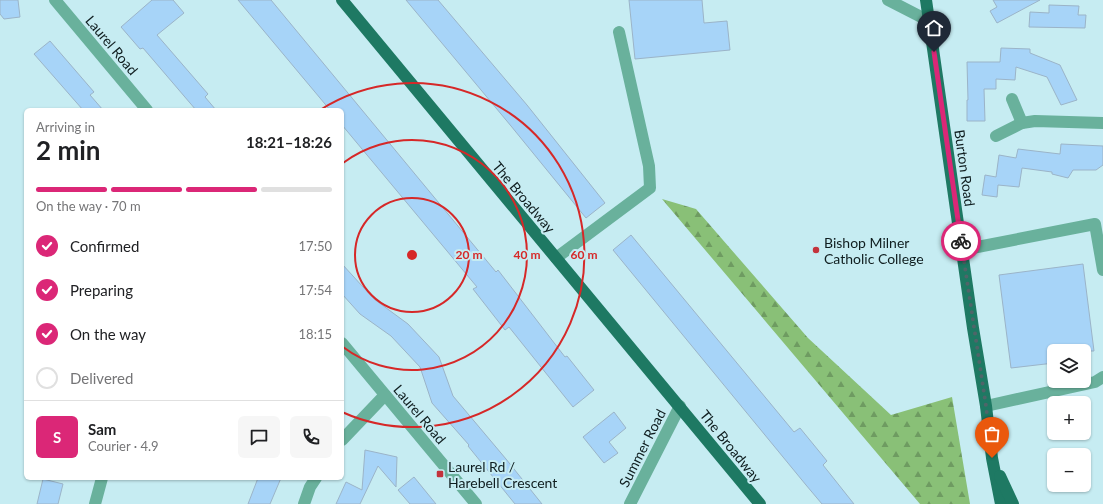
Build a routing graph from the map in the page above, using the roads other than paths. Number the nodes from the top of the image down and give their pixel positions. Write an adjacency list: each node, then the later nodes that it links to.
1 (55, 0): 8 (street, Laurel Road)
2 (342, 0): 14 (main road, The Broadway)
3 (888, 0): 5 (street)
4 (926, 0): 5 (main road, Burton Road)
5 (929, 21): 13 (main road, Burton Road)
6 (619, 32): 14 (street)
7 (1012, 99): 9 (street)
8 (145, 108)
9 (1022, 123): 10 (street); 11 (street)
10 (1103, 123)
11 (996, 136)
12 (1099, 223): 13 (street); 15 (street)
13 (962, 250): 20 (main road, Burton Road)
14 (556, 258): 19 (main road, The Broadway)
15 (1103, 270)
16 (344, 345): 18 (street, Laurel Road)
17 (1103, 377): 20 (street)
18 (385, 395): 21 (street); 27 (street, Laurel Road)
19 (680, 406): 28 (street, Summer Road); 29 (main road, The Broadway)
20 (986, 406): 22 (main road, Burton Road)
21 (344, 438)
22 (992, 458): 30 (main road, Burton Road); 31 (main road, Burton Road)
23 (101, 480): 25 (street)
24 (315, 480): 26 (street)
25 (95, 504)
26 (304, 504)
27 (476, 504)
28 (630, 504)
29 (760, 504)
30 (1001, 504)
31 (1013, 504)

